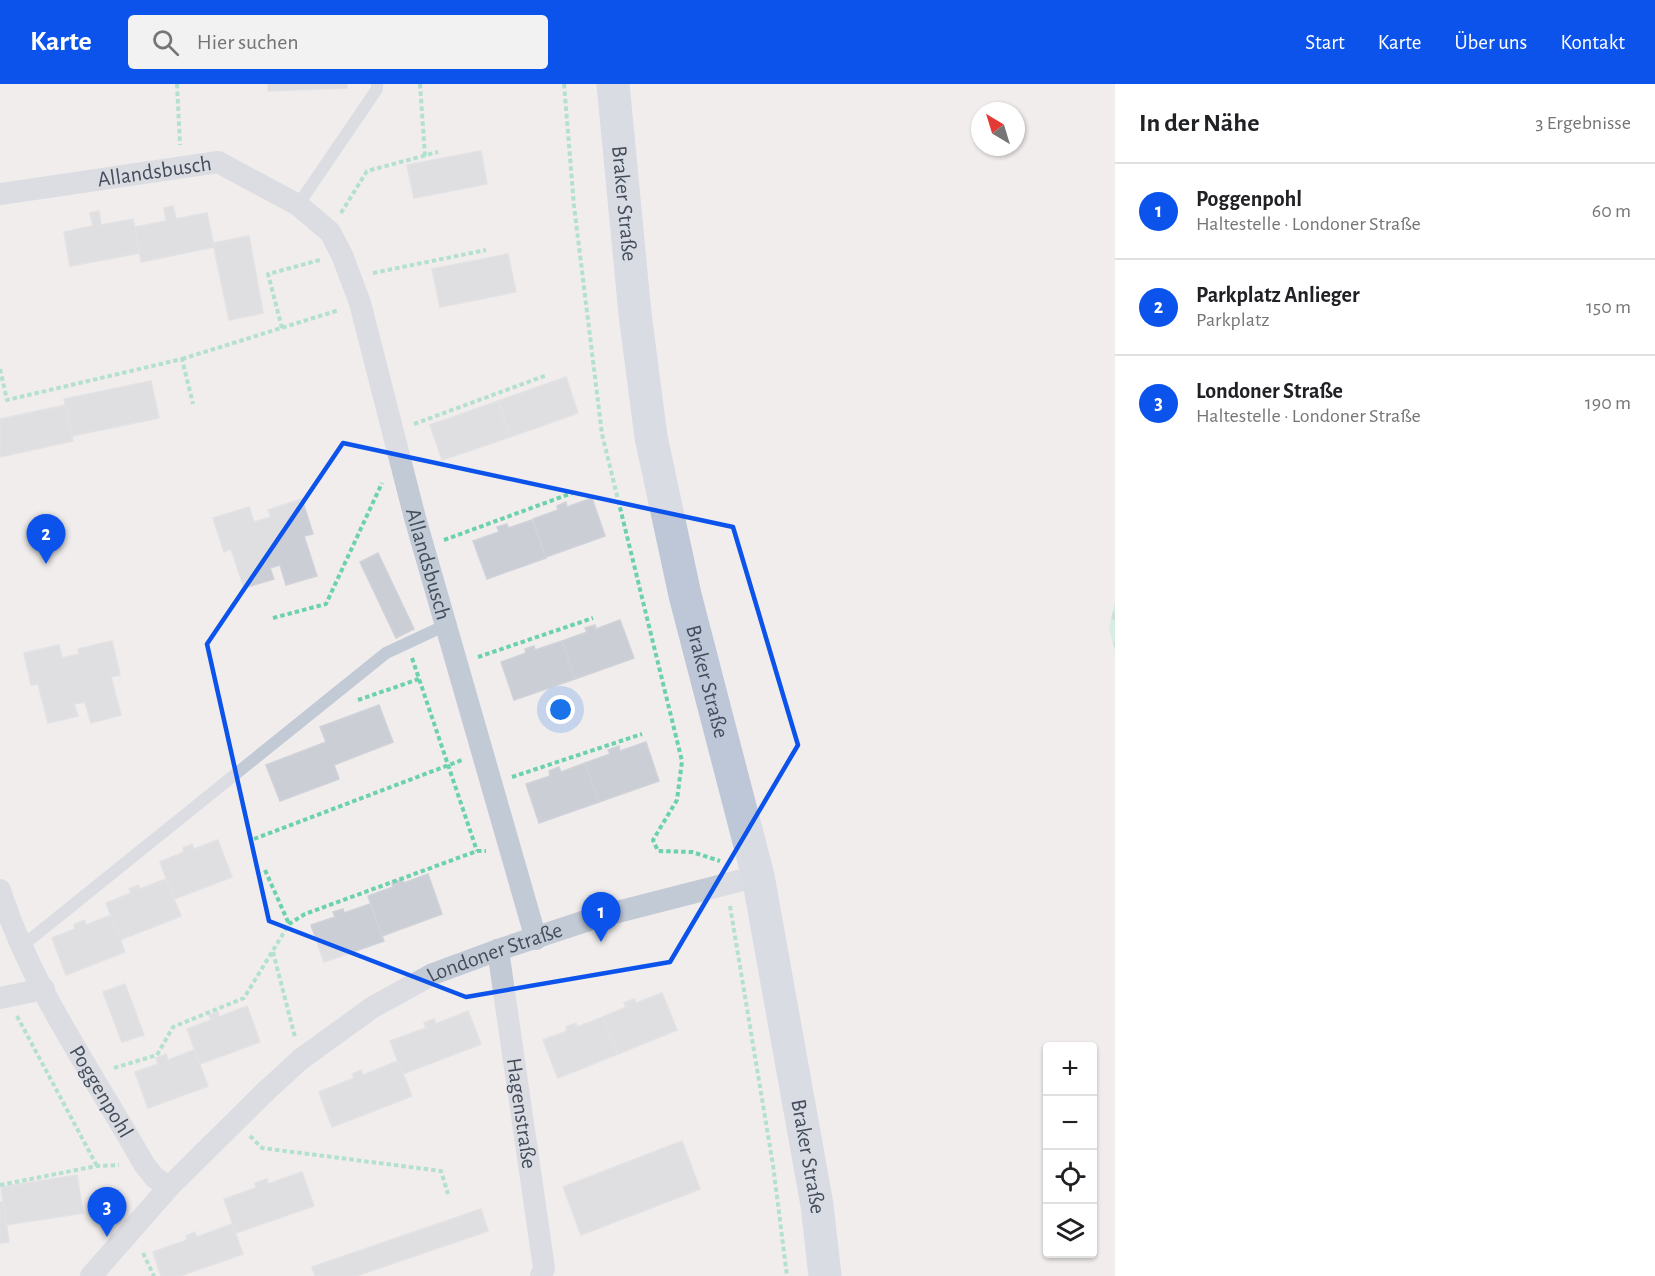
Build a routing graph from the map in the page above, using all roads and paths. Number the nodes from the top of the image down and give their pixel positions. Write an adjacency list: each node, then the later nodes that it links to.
1 (177, 84): 8 (path)
2 (377, 84): 10 (lane)
3 (420, 84): 7 (path)
4 (564, 84): 41 (path)
5 (613, 84): 40 (street, Braker Straße)
6 (438, 152): 7 (path)
7 (425, 156): 11 (path)
8 (181, 167): 9 (street, Allandsbusch); 10 (street, Allandsbusch)
9 (0, 194)
10 (297, 205): 11 (street, Allandsbusch)
11 (330, 232): 13 (street, Allandsbusch)
12 (486, 250): 14 (path)
13 (342, 255): 14 (street, Allandsbusch); 16 (path)
14 (351, 277): 15 (street, Allandsbusch)
15 (360, 303): 16 (path); 21 (street, Allandsbusch)
16 (282, 328): 17 (path)
17 (182, 359): 18 (path); 20 (path)
18 (0, 369)
19 (547, 375): 21 (path)
20 (193, 404)
21 (394, 432): 22 (street, Allandsbusch)
22 (403, 467): 24 (street, Allandsbusch); 25 (path)
23 (575, 492): 24 (path)
24 (424, 547): 27 (street, Allandsbusch)
25 (273, 618)
26 (593, 618): 29 (path)
27 (447, 625): 29 (street, Allandsbusch); 31 (lane)
28 (409, 648): 30 (path)
29 (457, 664): 33 (street, Allandsbusch)
30 (419, 679): 31 (path); 34 (path)
31 (334, 695): 45 (lane)
32 (642, 734): 35 (path)
33 (483, 753): 34 (path); 35 (street, Allandsbusch)
34 (448, 765): 36 (path); 38 (path)
35 (492, 784): 44 (street, Allandsbusch)
36 (254, 839)
37 (495, 850): 38 (path)
38 (477, 851): 43 (path)
39 (265, 870): 43 (path)
40 (758, 876): 41 (street, Londoner Straße); 61 (street, Braker Straße)
41 (726, 884): 44 (street, Londoner Straße); 60 (path)
42 (0, 890): 45 (street, Poggenpohl)
43 (289, 924): 47 (path)
44 (536, 939): 46 (street, Londoner Straße)
45 (22, 946): 48 (street, Poggenpohl)
46 (498, 950): 50 (street, Londoner Straße); 59 (street, Hagenstraße)
47 (273, 951): 50 (path); 51 (path)
48 (45, 989): 49 (street); 51 (street, Poggenpohl)
49 (3, 998): 54 (path)
50 (301, 1059): 52 (street, Londoner Straße)
51 (93, 1074): 53 (street, Poggenpohl)
52 (236, 1123): 56 (street, Londoner Straße); 57 (path)
53 (144, 1164): 54 (path); 56 (street, Poggenpohl)
54 (98, 1166): 55 (path)
55 (0, 1185)
56 (169, 1187): 58 (street, Londoner Straße)
57 (448, 1194)
58 (91, 1276)
59 (541, 1276)
60 (787, 1276)
61 (825, 1276)

